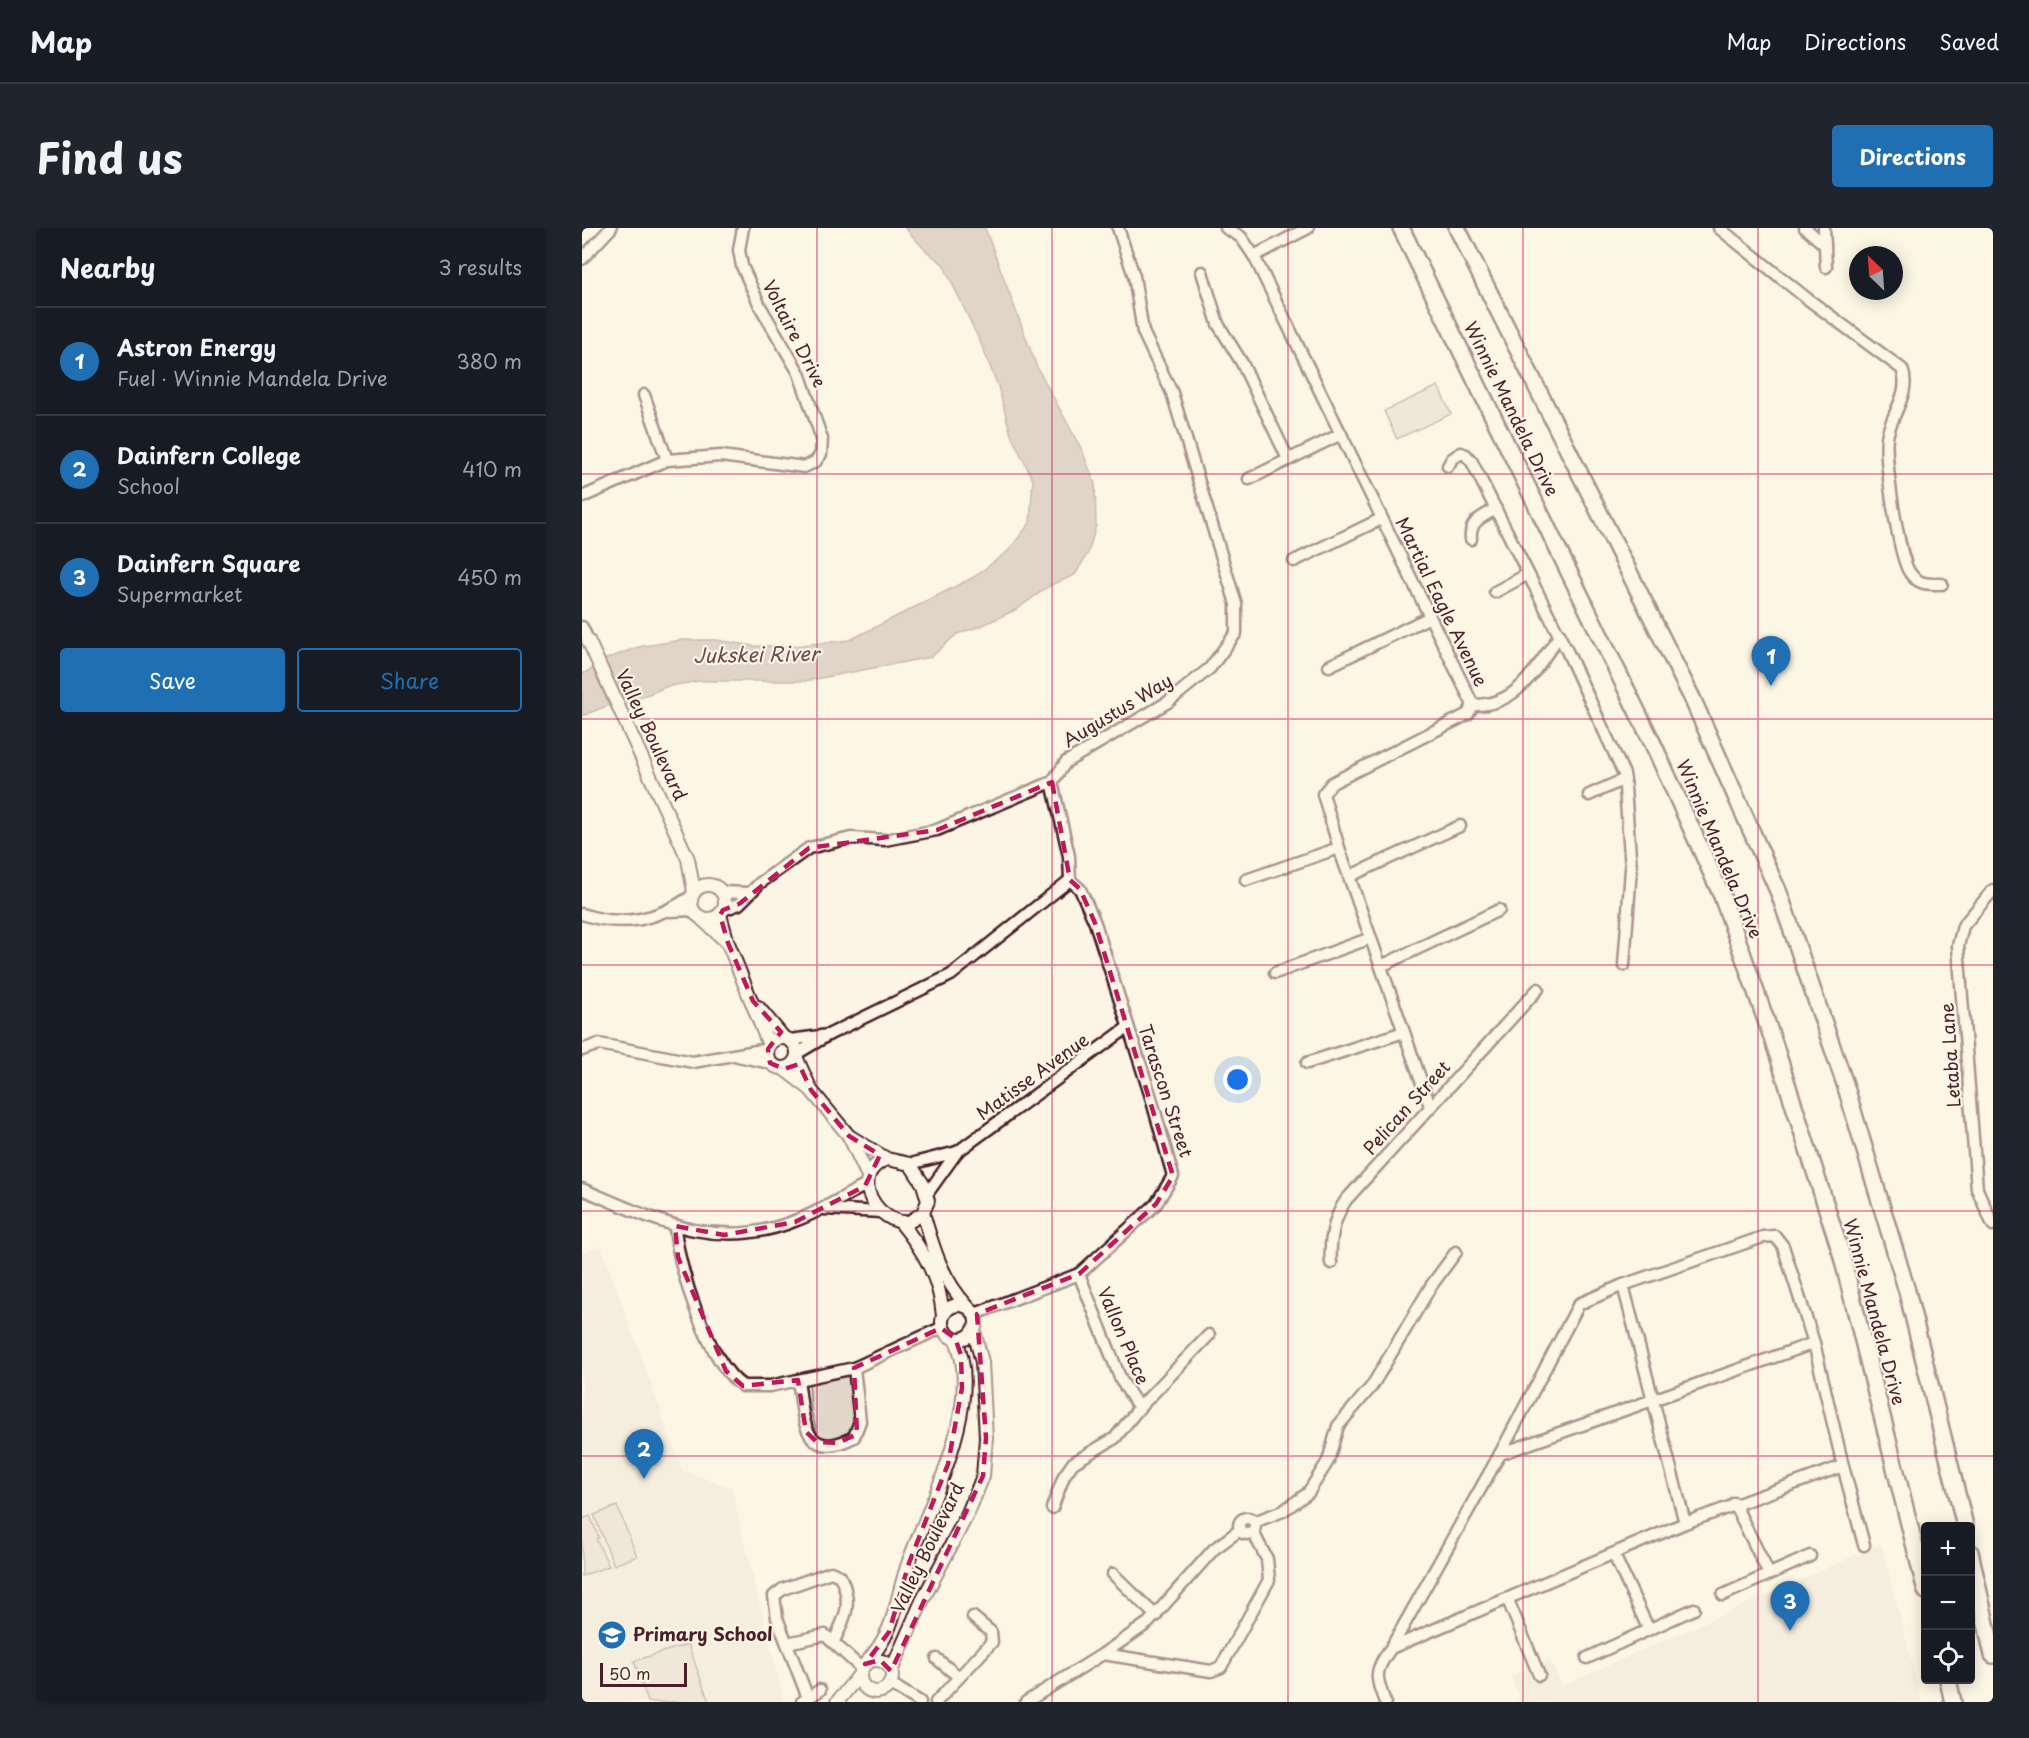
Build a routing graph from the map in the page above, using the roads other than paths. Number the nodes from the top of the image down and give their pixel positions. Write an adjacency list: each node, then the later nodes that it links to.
1 (611, 228): 13 (street)
2 (743, 228): 19 (street, Voltaire Drive)
3 (1118, 228): 37 (street, Augustus Way)
4 (1226, 228): 12 (street, Martial Eagle Avenue)
5 (1308, 228): 12 (street)
6 (1401, 228): 115 (main road, Winnie Mandela Drive)
7 (1457, 228): 106 (main road, Winnie Mandela Drive)
8 (1719, 228): 28 (street)
9 (1805, 228): 11 (street)
10 (1824, 228): 11 (street)
11 (1825, 245): 14 (street)
12 (1254, 256): 17 (street, Martial Eagle Avenue)
13 (582, 259)
14 (1827, 267)
15 (1202, 272): 18 (street)
16 (644, 395): 19 (street)
17 (1341, 434): 18 (street); 24 (street, Martial Eagle Avenue)
18 (1288, 459): 21 (street)
19 (668, 460): 22 (street, Voltaire Drive)
20 (1448, 466): 23 (street)
21 (1249, 479)
22 (582, 497)
23 (1496, 510): 25 (street); 27 (street)
24 (1381, 519): 26 (street); 30 (street, Martial Eagle Avenue)
25 (1471, 538)
26 (1294, 561)
27 (1528, 574): 29 (street); 32 (street)
28 (1942, 584)
29 (1495, 592)
30 (1430, 617): 34 (street); 35 (street, Martial Eagle Avenue)
31 (582, 627): 33 (street, Valley Boulevard)
32 (1560, 635): 35 (street); 36 (street)
33 (588, 640): 41 (street, Valley Boulevard)
34 (1329, 666)
35 (1473, 705): 40 (street, Martial Eagle Avenue)
36 (1626, 779): 38 (street); 57 (street)
37 (1052, 782): 43 (street, Tarascon Street); 48 (street, Augustus Way)
38 (1589, 795)
39 (1460, 826): 42 (street)
40 (1339, 848): 42 (street, Martial Eagle Avenue); 44 (street)
41 (688, 859): 45 (street, Valley Boulevard); 49 (street, Valley Boulevard)
42 (1350, 876): 55 (street, Martial Eagle Avenue)
43 (1070, 880): 62 (street, Tarascon Street); 64 (street)
44 (1245, 880)
45 (709, 885): 47 (street); 49 (street)
46 (1993, 890): 86 (street, Letaba Lane)
47 (722, 892): 48 (street); 52 (street)
48 (748, 893): 52 (street, Augustus Way)
49 (693, 894): 51 (street); 54 (street)
50 (1499, 910): 58 (street)
51 (666, 912): 53 (street); 54 (street)
52 (722, 912): 54 (street); 56 (street)
53 (582, 914)
54 (698, 914): 56 (street)
55 (1371, 939): 58 (street, Martial Eagle Avenue); 59 (street)
56 (728, 943): 61 (street)
57 (1624, 965)
58 (1381, 966): 63 (street, Martial Eagle Avenue)
59 (1275, 973)
60 (1538, 989): 74 (street, Pelican Street)
61 (753, 1001): 65 (street); 66 (street)
62 (1127, 1028): 76 (street, Matisse Avenue); 90 (street, Tarascon Street)
63 (1404, 1032): 71 (street); 74 (street, Martial Eagle Avenue)
64 (828, 1035): 65 (street); 69 (street)
65 (787, 1039): 66 (street); 69 (street)
66 (769, 1047): 68 (street); 70 (street)
67 (583, 1049): 68 (street)
68 (738, 1056): 70 (street)
69 (797, 1056): 72 (street); 73 (street)
70 (770, 1063): 72 (street)
71 (1306, 1063)
72 (784, 1069): 73 (street)
73 (811, 1090): 75 (street)
74 (1430, 1106): 89 (street, Pelican Street)
75 (849, 1136): 77 (street); 79 (street)
76 (957, 1152): 78 (street, Matisse Avenue); 81 (street, Matisse Avenue)
77 (887, 1159): 78 (street); 79 (street)
78 (910, 1164): 81 (street)
79 (867, 1179): 82 (street); 83 (street)
80 (582, 1189): 87 (street)
81 (927, 1194): 84 (street)
82 (824, 1209): 83 (street); 87 (street)
83 (880, 1212): 85 (street)
84 (923, 1213): 85 (street); 92 (street)
85 (901, 1223): 93 (street)
86 (1993, 1225)
87 (675, 1226): 99 (street)
88 (1456, 1252): 108 (street)
89 (1330, 1263)
90 (1079, 1274): 92 (street, Tarascon Street); 101 (street, Vallon Place)
91 (1623, 1285): 97 (street); 100 (street); 102 (street)
92 (971, 1310): 93 (street); 94 (street)
93 (943, 1322): 96 (street); 98 (street)
94 (974, 1330): 96 (street); 119 (street, Valley Boulevard)
95 (1209, 1335): 101 (street, Vallon Place)
96 (955, 1338): 116 (street, Valley Boulevard)
97 (1814, 1343): 100 (street); 103 (street)
98 (854, 1368): 99 (street); 99 (street)
99 (798, 1380)
100 (1654, 1399): 102 (street); 107 (street)
101 (1138, 1408): 105 (street, Vallon Place)
102 (1500, 1454): 126 (street)
103 (1843, 1466): 104 (street); 109 (street)
104 (1734, 1503): 107 (street); 114 (street)
105 (1052, 1508)
106 (1964, 1522)
107 (1684, 1523): 110 (street)
108 (1254, 1527): 121 (street); 127 (street)
109 (1864, 1545)
110 (1614, 1555): 118 (street); 123 (street)
111 (1810, 1556): 114 (street)
112 (1975, 1571): 128 (main road)
113 (1113, 1574): 121 (street)
114 (1769, 1574): 117 (street)
115 (1922, 1576)
116 (901, 1591): 119 (street); 131 (street, Valley Boulevard)
117 (1723, 1595)
118 (1508, 1600): 126 (street); 132 (street)
119 (922, 1601): 134 (street, Valley Boulevard)
120 (1694, 1609): 123 (street)
121 (1156, 1616): 127 (street)
122 (973, 1617): 133 (street)
123 (1648, 1628): 129 (street)
124 (834, 1641): 125 (street); 125 (street); 131 (street)
125 (787, 1644): 137 (street)
126 (1391, 1648): 143 (street)
127 (1103, 1654): 142 (street)
128 (1993, 1655)
129 (1587, 1658)
130 (937, 1659): 133 (street)
131 (862, 1669): 134 (street); 134 (street); 138 (street, Valley Boulevard)
132 (1539, 1676)
133 (959, 1677): 141 (street)
134 (886, 1682): 139 (street, Valley Boulevard); 140 (street)
135 (1949, 1684): 144 (main road)
136 (820, 1690): 137 (street)
137 (805, 1700)
138 (837, 1702)
139 (867, 1702)
140 (920, 1702)
141 (936, 1702)
142 (1026, 1702)
143 (1384, 1702)
144 (1953, 1702)

